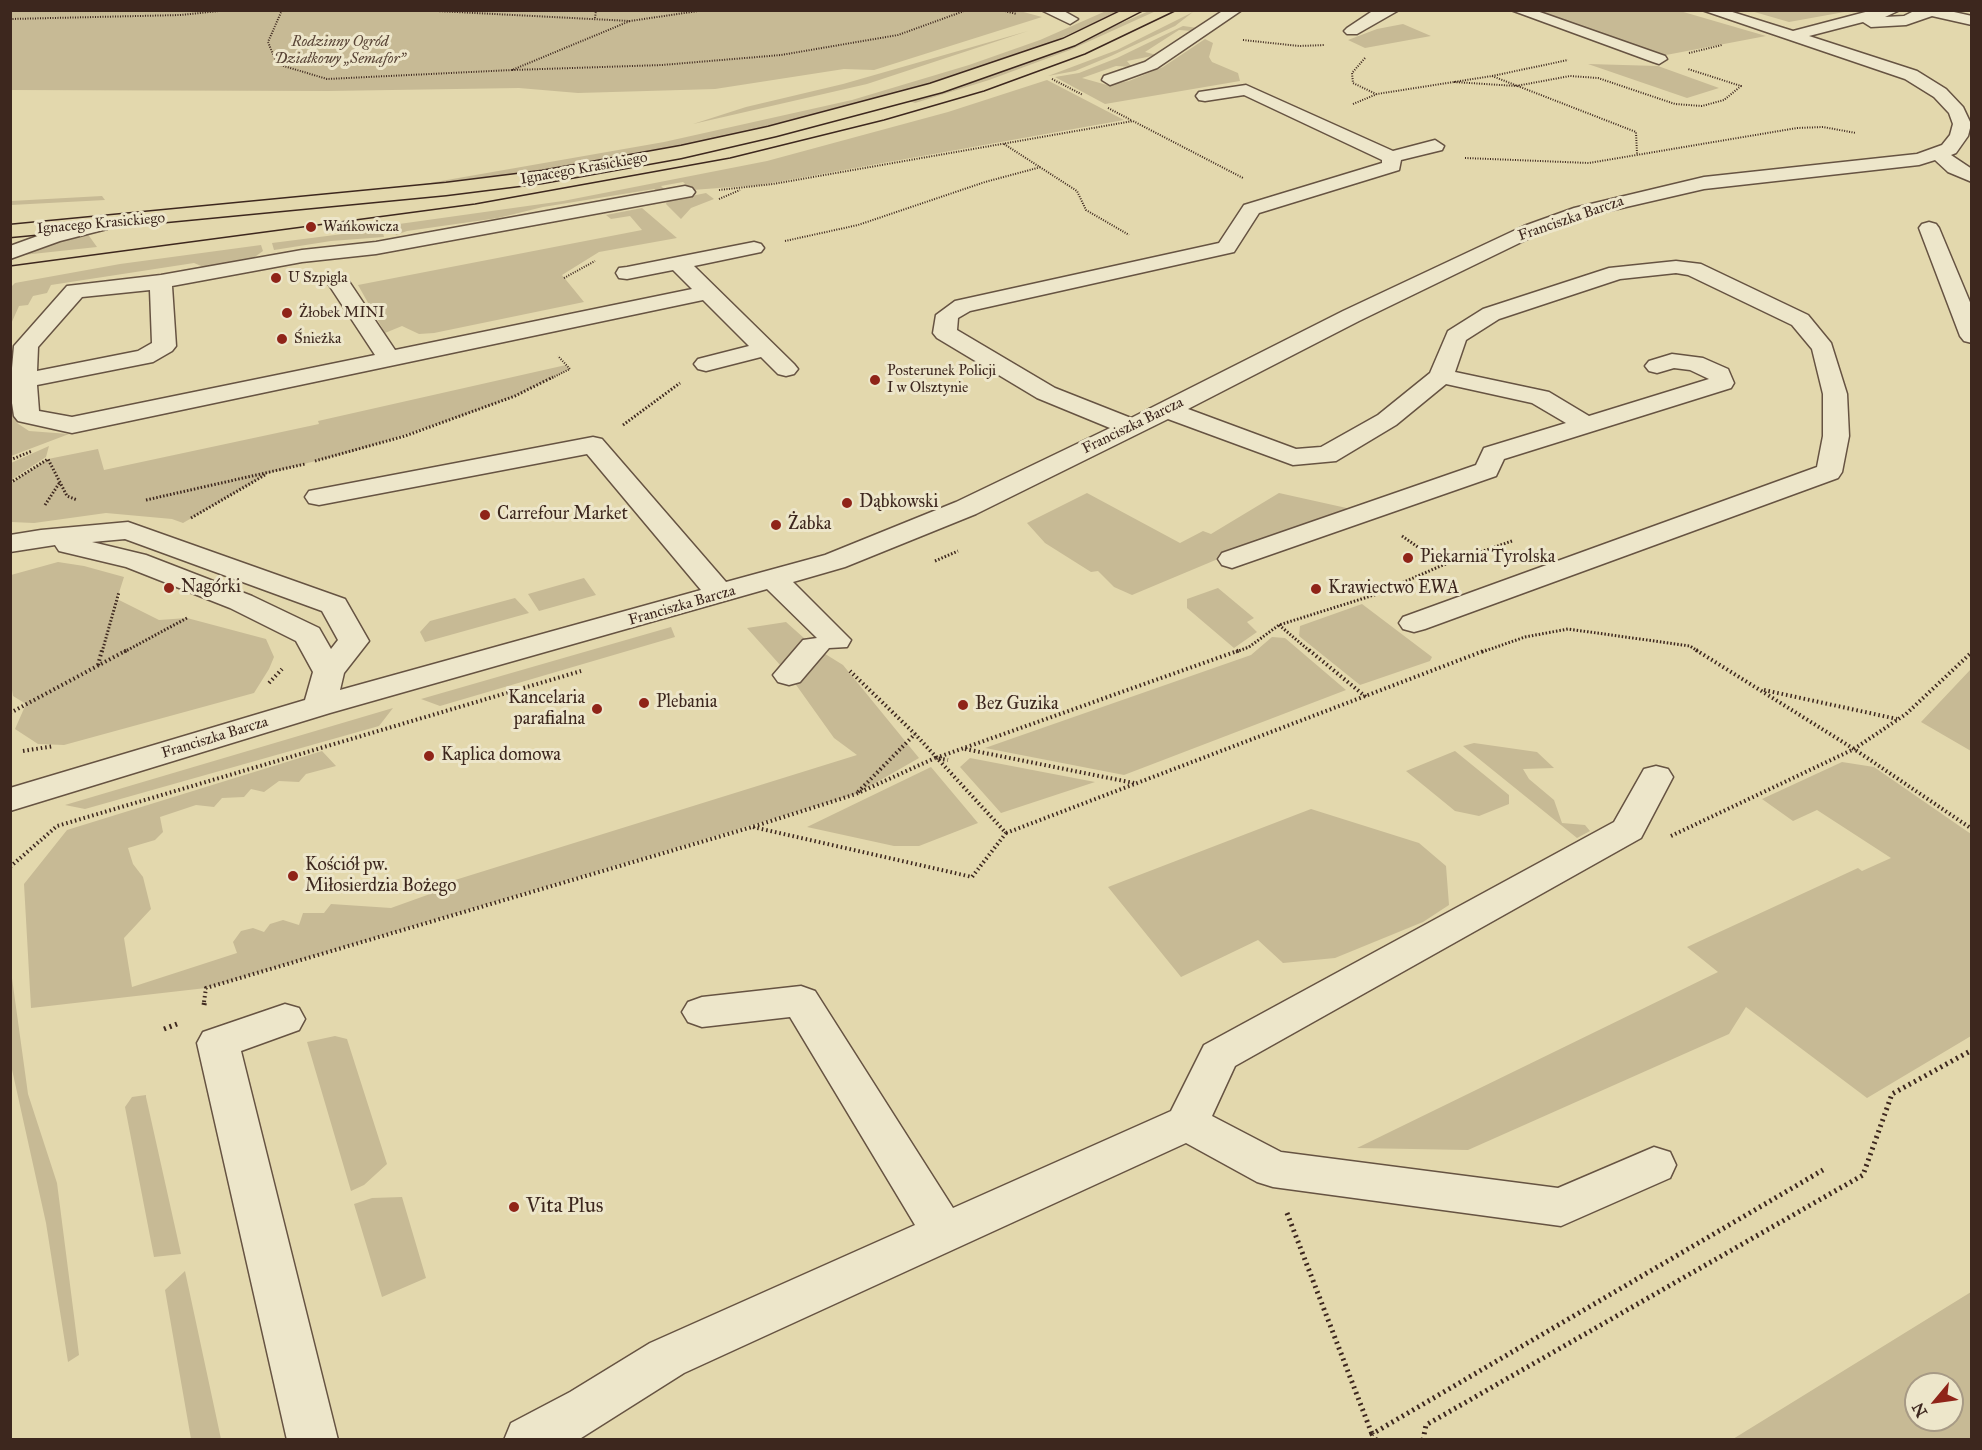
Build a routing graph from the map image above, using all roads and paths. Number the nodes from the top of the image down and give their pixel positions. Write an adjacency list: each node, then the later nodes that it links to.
1 (228, 10): 17 (path)
2 (282, 10): 32 (path)
3 (417, 10): 16 (path)
4 (596, 10): 16 (path)
5 (705, 10): 20 (path)
6 (967, 10): 32 (path)
7 (1048, 10): 18 (street)
8 (1089, 10): 18 (main road)
9 (1136, 10): 61 (main road, Ignacego Krasickiego)
10 (1235, 10): 36 (street)
11 (1392, 10): 23 (street)
12 (1518, 10): 30 (street)
13 (1709, 10): 24 (street)
14 (1893, 10): 19 (street)
15 (1927, 11): 19 (street); 21 (street)
16 (595, 18): 20 (path)
17 (10, 19)
18 (1070, 19): 22 (main road)
19 (1857, 20): 24 (street)
20 (630, 21): 32 (path)
21 (1971, 21)
22 (1048, 28)
23 (1352, 31): 26 (path)
24 (1792, 35): 50 (street)
25 (1233, 38): 26 (path)
26 (1338, 44): 40 (path)
27 (1728, 44): 30 (path)
28 (998, 48): 29 (main road)
29 (969, 58)
30 (1659, 59): 38 (path)
31 (1568, 60): 34 (path)
32 (512, 70)
33 (919, 75): 42 (main road)
34 (1492, 76): 37 (path); 38 (path)
35 (1051, 79): 39 (path)
36 (1110, 81)
37 (1454, 82): 38 (path); 40 (path)
38 (1516, 86): 49 (path)
39 (1077, 92)
40 (1377, 94): 44 (path)
41 (1205, 96): 44 (street)
42 (795, 107)
43 (1112, 110): 45 (path)
44 (1305, 117): 51 (street)
45 (1133, 121): 47 (path); 58 (path)
46 (1823, 127): 49 (path)
47 (1004, 143): 54 (path); 56 (path)
48 (1435, 146): 51 (street)
49 (1637, 154): 52 (path)
50 (1939, 154): 55 (street); 81 (street, Franciszka Barcza)
51 (1390, 157): 58 (street)
52 (1458, 157)
53 (528, 159): 59 (main road, Ignacego Krasickiego)
54 (1041, 167): 64 (path); 65 (path)
55 (1971, 176)
56 (686, 192): 57 (street)
57 (650, 198): 60 (street); 69 (street)
58 (1281, 198): 84 (street)
59 (22, 210)
60 (671, 218)
61 (99, 225): 63 (main road, Ignacego Krasickiego); 66 (street)
62 (1929, 228): 72 (street)
63 (10, 231)
64 (1138, 238)
65 (754, 248): 67 (street)
66 (10, 253)
67 (678, 263): 68 (street); 71 (street)
68 (627, 273)
69 (161, 282): 80 (street); 80 (street)
70 (338, 282): 75 (street)
71 (708, 292): 73 (street); 75 (street)
72 (1971, 336)
73 (765, 349): 76 (street); 78 (street)
74 (552, 350): 90 (path)
75 (388, 357): 80 (street)
76 (706, 364): 83 (path)
77 (1657, 366): 82 (street)
78 (786, 369)
79 (1441, 376): 81 (street); 82 (street); 106 (street)
80 (17, 382)
81 (1167, 410): 84 (street, Franciszka Barcza)
82 (1588, 426): 95 (street)
83 (620, 427)
84 (1131, 427): 103 (street, Franciszka Barcza)
85 (43, 446): 89 (path)
86 (51, 450): 88 (path)
87 (58, 454): 88 (path)
88 (48, 459): 91 (path); 94 (path)
89 (10, 460)
90 (269, 473): 93 (path); 96 (path)
91 (10, 483)
92 (319, 497): 104 (street)
93 (143, 500)
94 (87, 504)
95 (1368, 511): 101 (street); 102 (path)
96 (183, 523)
97 (41, 538): 99 (street); 100 (street); 112 (street)
98 (1512, 541): 102 (path)
99 (10, 544)
100 (129, 559): 105 (street); 110 (path)
101 (1232, 559)
102 (1443, 565): 107 (path)
103 (774, 580): 104 (street, Franciszka Barcza); 108 (street)
104 (721, 595): 116 (street, Franciszka Barcza)
105 (227, 597): 110 (path); 112 (street)
106 (1414, 623)
107 (1279, 625): 115 (path); 120 (path)
108 (825, 644): 113 (street); 119 (path)
109 (1971, 652): 118 (path)
110 (97, 666): 117 (path)
111 (586, 670): 132 (path)
112 (328, 672): 116 (street)
113 (789, 675)
114 (1759, 689): 115 (path); 118 (path); 121 (path)
115 (1366, 698): 126 (path)
116 (318, 706): 128 (street, Franciszka Barcza)
117 (10, 713)
118 (1898, 720): 121 (path)
119 (915, 734): 122 (path); 127 (path)
120 (963, 748): 122 (path); 126 (path)
121 (1854, 748): 125 (path); 130 (path)
122 (935, 758): 123 (path); 127 (path); 131 (path)
123 (948, 760)
124 (1656, 777): 137 (street)
125 (1781, 782)
126 (1134, 783): 131 (path)
127 (856, 794): 129 (path)
128 (10, 800)
129 (752, 827): 131 (path); 134 (path)
130 (1971, 829)
131 (1006, 833)
132 (10, 867)
133 (702, 1012): 140 (street)
134 (202, 1016)
135 (285, 1019): 141 (street)
136 (1971, 1050): 144 (path)
137 (1187, 1123): 138 (street); 140 (street)
138 (1653, 1165)
139 (1823, 1170): 143 (path)
140 (944, 1232): 142 (street)
141 (313, 1440)
142 (528, 1440)
143 (1376, 1440)
144 (1423, 1440)

